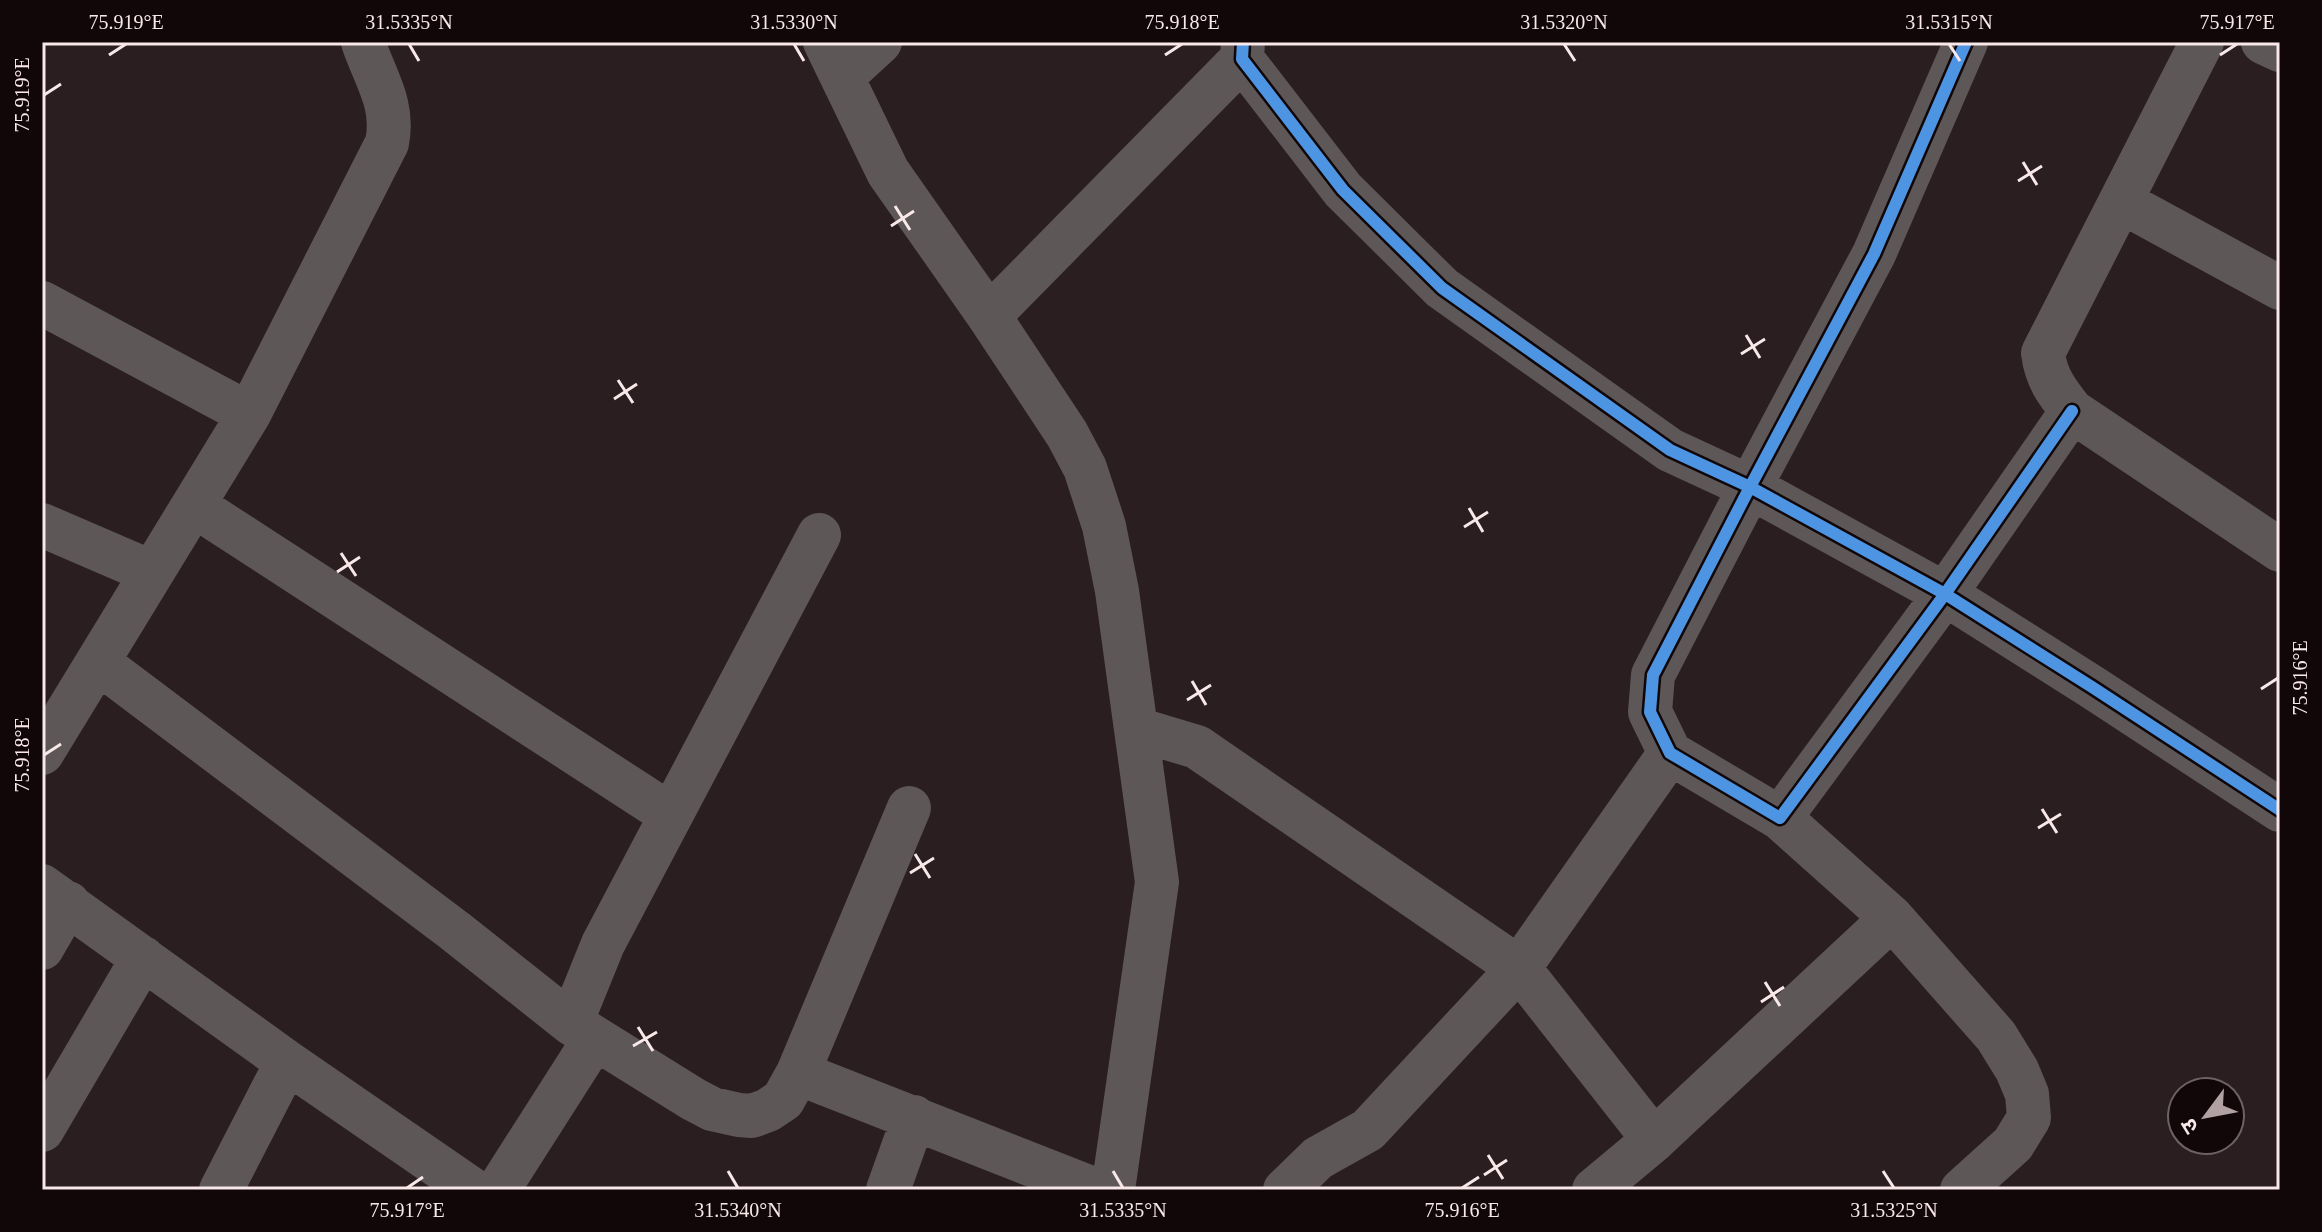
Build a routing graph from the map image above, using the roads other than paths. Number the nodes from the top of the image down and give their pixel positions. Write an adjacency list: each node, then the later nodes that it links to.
1 (363, 42): 14 (street)
2 (880, 42): 8 (street)
3 (1966, 42): 15 (street)
4 (2202, 42): 9 (street)
5 (2263, 42): 6 (street)
6 (2280, 50)
7 (1242, 51): 12 (street); 15 (street)
8 (834, 59): 12 (street)
9 (2122, 202): 10 (street); 13 (street)
10 (2280, 288)
11 (42, 303): 14 (street)
12 (989, 316): 23 (street)
13 (2072, 411): 19 (street); 21 (street)
14 (249, 414): 16 (street)
15 (1750, 487): 21 (street); 25 (street)
16 (195, 506): 20 (street); 28 (street)
17 (42, 525): 20 (street)
18 (819, 535): 28 (street)
19 (2280, 550)
20 (151, 572): 22 (street)
21 (1945, 594): 27 (street); 29 (street)
22 (99, 663): 24 (street); 35 (street)
23 (1137, 729): 34 (street); 46 (street)
24 (42, 753)
25 (1670, 753): 29 (street); 34 (street)
26 (909, 808): 37 (street)
27 (2280, 810)
28 (671, 815): 35 (street)
29 (1780, 818): 31 (street)
30 (55, 895): 32 (street); 33 (street)
31 (1892, 918): 40 (street); 49 (street)
32 (42, 948)
33 (143, 958): 36 (street); 39 (street)
34 (1519, 968): 40 (street); 47 (street)
35 (583, 1031): 37 (street); 43 (street)
36 (287, 1062): 41 (street); 42 (street)
37 (798, 1073): 38 (street)
38 (914, 1117): 44 (street); 45 (street)
39 (42, 1130)
40 (1654, 1140): 48 (street)
41 (221, 1190)
42 (473, 1190)
43 (498, 1190)
44 (888, 1190)
45 (1096, 1190)
46 (1113, 1190)
47 (1285, 1190)
48 (1594, 1190)
49 (1962, 1190)

